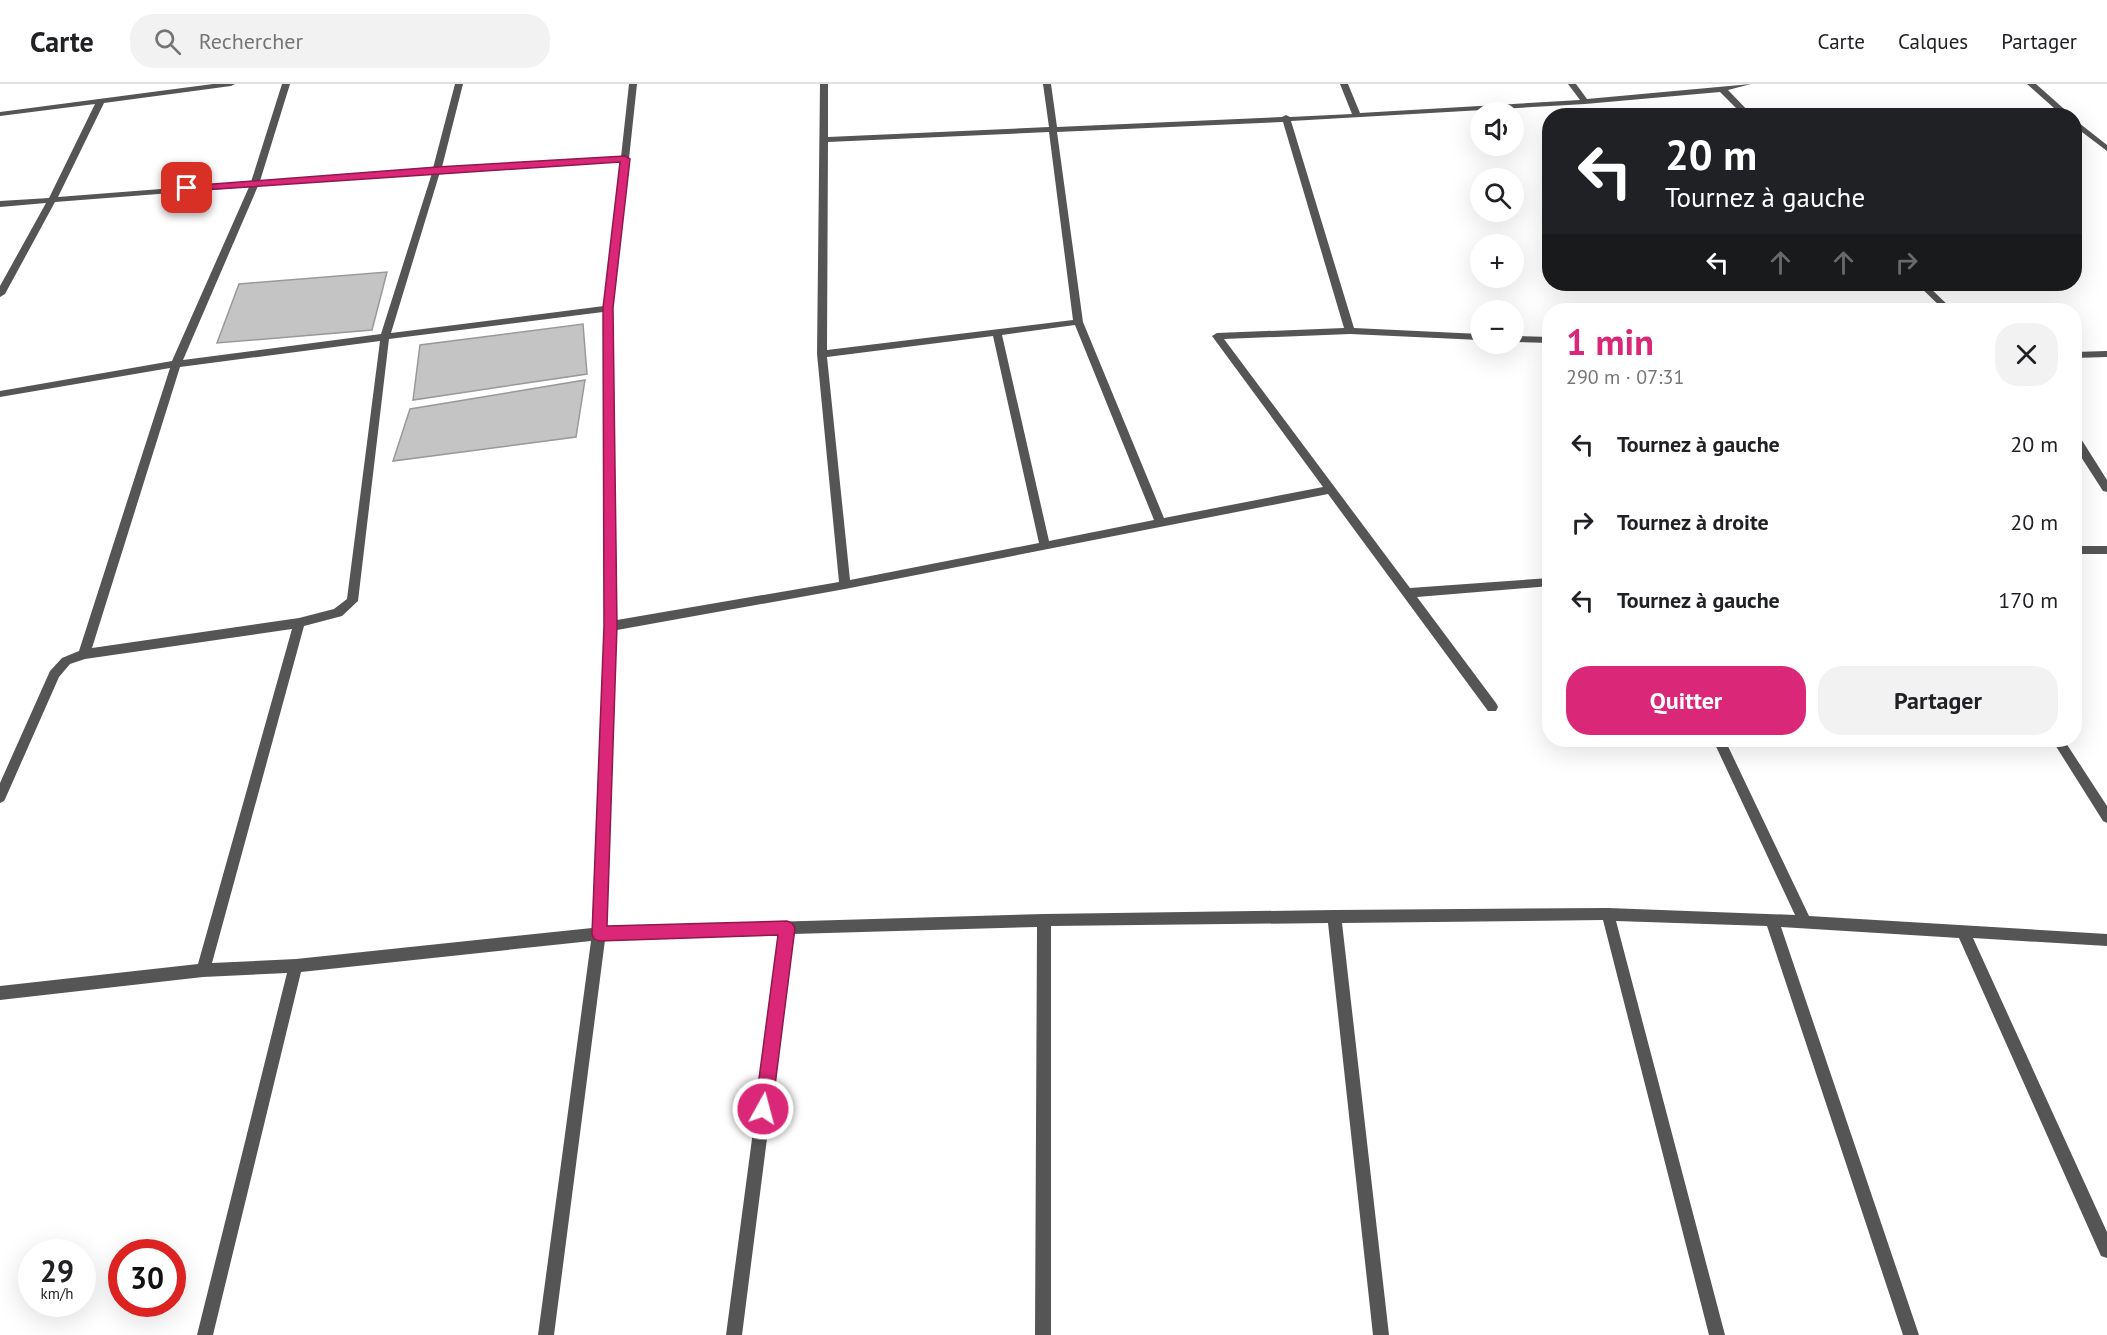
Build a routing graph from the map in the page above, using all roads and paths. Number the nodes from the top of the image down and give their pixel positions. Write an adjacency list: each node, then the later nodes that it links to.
1 (139, 84): 13 (street)
2 (231, 84): 13 (street)
3 (286, 84): 27 (street)
4 (459, 84): 26 (street)
5 (633, 84): 25 (street)
6 (824, 84): 23 (street)
7 (1047, 84): 22 (street)
8 (1344, 84): 19 (street)
9 (1572, 84): 15 (street)
10 (1747, 84): 12 (street)
11 (2031, 84): 17 (street)
12 (1722, 89): 15 (street); 16 (street)
13 (135, 98): 14 (street)
14 (100, 102): 18 (street); 28 (street)
15 (1585, 102): 19 (street)
16 (1741, 108)
17 (2059, 108)
18 (0, 114)
19 (1357, 116): 20 (street)
20 (1286, 117): 22 (street); 35 (street)
21 (2082, 128): 24 (street)
22 (1054, 130): 23 (street); 34 (street)
23 (823, 140): 41 (street)
24 (2107, 149)
25 (625, 159): 26 (street); 33 (street)
26 (437, 170): 27 (street); 37 (street)
27 (255, 183): 28 (street); 44 (street)
28 (53, 198): 29 (street); 31 (street)
29 (0, 204)
30 (1928, 291): 32 (street)
31 (0, 294)
32 (1941, 303)
33 (608, 308): 37 (street); 57 (street)
34 (1078, 321): 36 (street); 49 (street)
35 (1350, 331): 38 (street); 48 (street)
36 (997, 332): 41 (street); 50 (street)
37 (385, 336): 44 (street); 56 (street)
38 (1470, 337)
39 (1524, 339): 40 (street)
40 (1542, 340)
41 (822, 354): 54 (street)
42 (2107, 354): 43 (street)
43 (2082, 355)
44 (176, 364): 45 (street); 58 (street)
45 (0, 394)
46 (2082, 449): 47 (street)
47 (2107, 488)
48 (1332, 489): 49 (street); 55 (street)
49 (1161, 523): 50 (street)
50 (1045, 546): 54 (street)
51 (2082, 550): 52 (street)
52 (2107, 550)
53 (1542, 583): 55 (street)
54 (845, 585): 57 (street)
55 (1409, 593): 59 (street)
56 (299, 623): 58 (street); 74 (street)
57 (611, 626): 71 (street)
58 (84, 654): 62 (street)
59 (1492, 707)
60 (1722, 747): 68 (street)
61 (2062, 747): 63 (street)
62 (0, 797)
63 (2107, 818)
64 (1608, 914): 65 (street); 67 (street); 82 (street)
65 (1334, 916): 66 (street); 81 (street)
66 (1044, 920): 69 (street); 80 (street)
67 (1772, 920): 68 (street); 83 (street)
68 (1805, 922): 70 (street)
69 (787, 928): 71 (street); 79 (street)
70 (1963, 931): 72 (street); 76 (street)
71 (599, 934): 73 (street); 78 (street)
72 (2107, 939)
73 (296, 966): 74 (street); 77 (street)
74 (203, 970): 75 (street)
75 (0, 993)
76 (2107, 1250)
77 (205, 1335)
78 (546, 1335)
79 (734, 1335)
80 (1043, 1335)
81 (1381, 1335)
82 (1717, 1335)
83 (1911, 1335)

